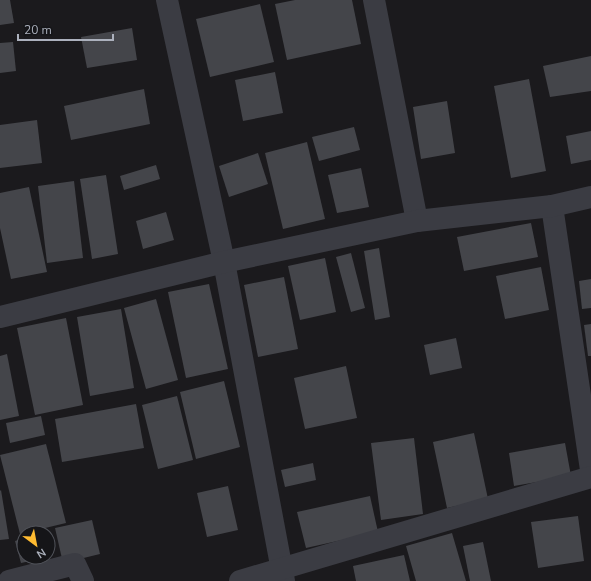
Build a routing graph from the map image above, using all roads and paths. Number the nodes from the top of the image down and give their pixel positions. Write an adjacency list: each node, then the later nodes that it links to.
1 (167, 0): 6 (street)
2 (374, 0): 5 (street)
3 (591, 197): 4 (street)
4 (552, 206): 5 (street); 8 (street)
5 (417, 221): 6 (street)
6 (224, 262): 7 (street); 10 (street)
7 (0, 317)
8 (591, 470)
9 (591, 477): 10 (street)
10 (283, 575): 13 (street)
11 (9, 581): 12 (street)
12 (83, 581)
13 (240, 581)

